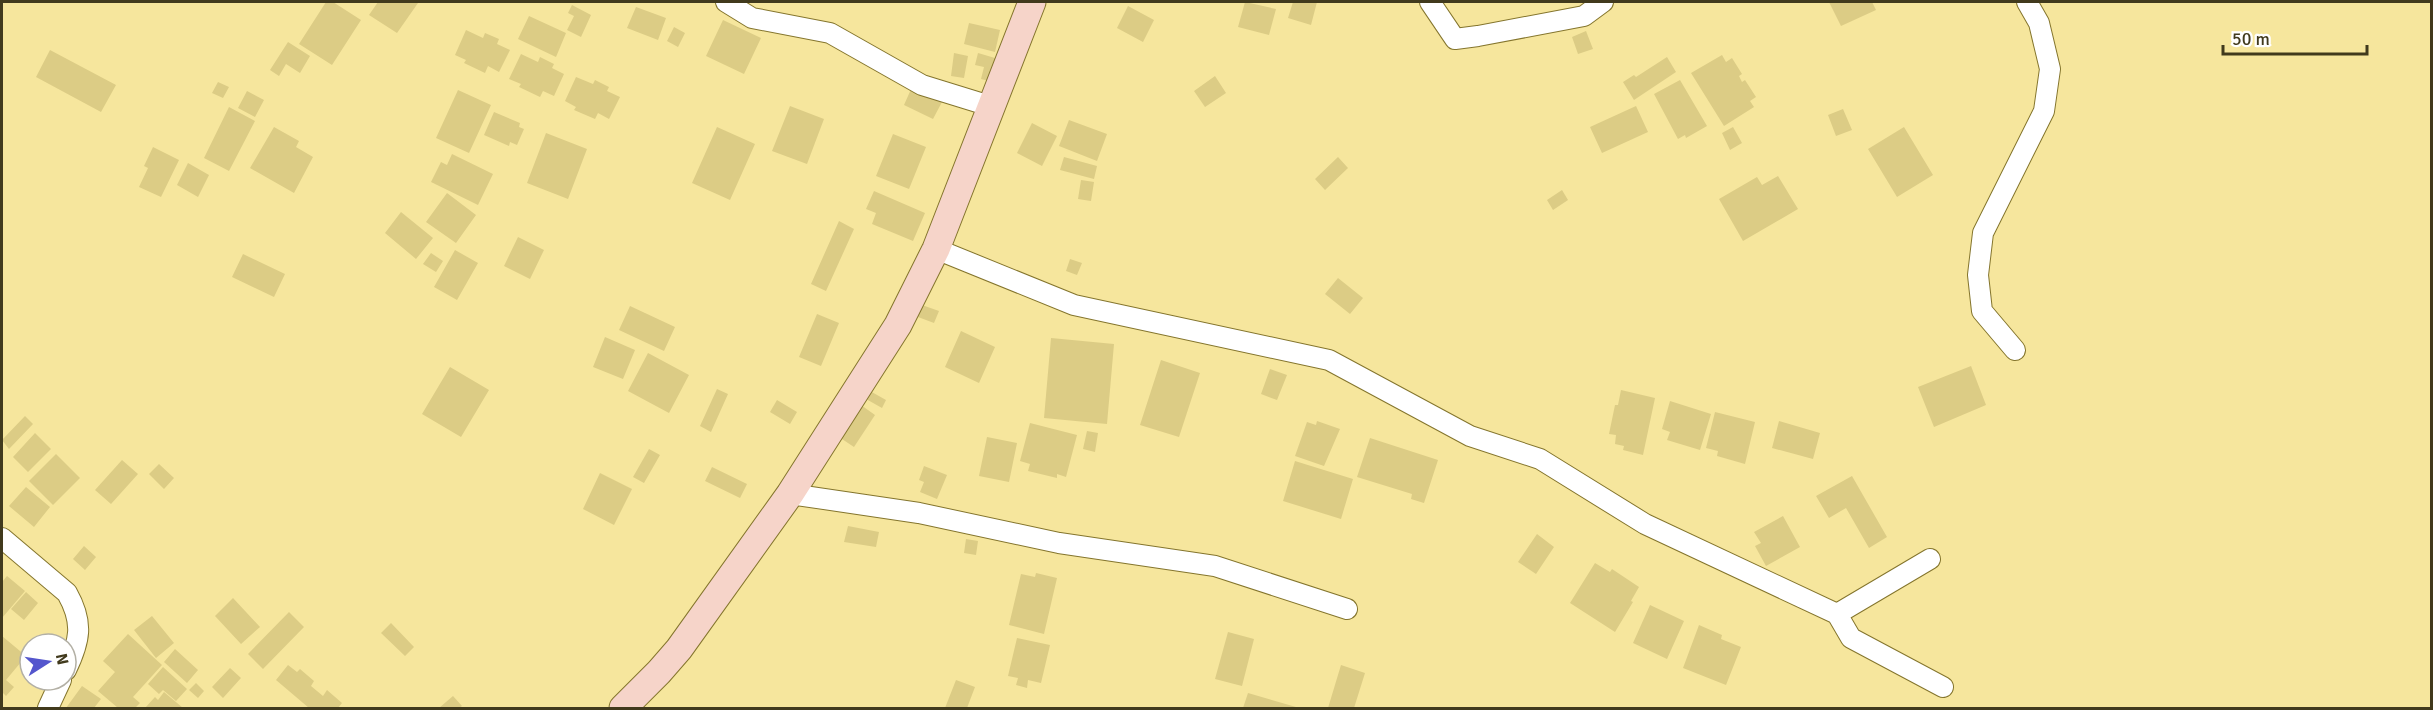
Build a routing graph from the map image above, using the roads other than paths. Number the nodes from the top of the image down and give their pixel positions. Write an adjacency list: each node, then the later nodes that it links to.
1 (726, 2): 6 (street)
2 (1032, 2): 6 (street)
3 (1430, 2): 4 (street)
4 (1604, 2)
5 (2027, 2): 8 (street)
6 (990, 106): 7 (street)
7 (936, 249): 9 (street); 13 (street)
8 (2015, 350)
9 (790, 494): 12 (street); 18 (street)
10 (2, 538): 14 (street)
11 (1930, 559): 13 (street)
12 (1347, 609)
13 (1837, 614): 15 (street)
14 (78, 637)
15 (1943, 687)
16 (55, 692): 17 (street)
17 (48, 708)
18 (623, 708)

